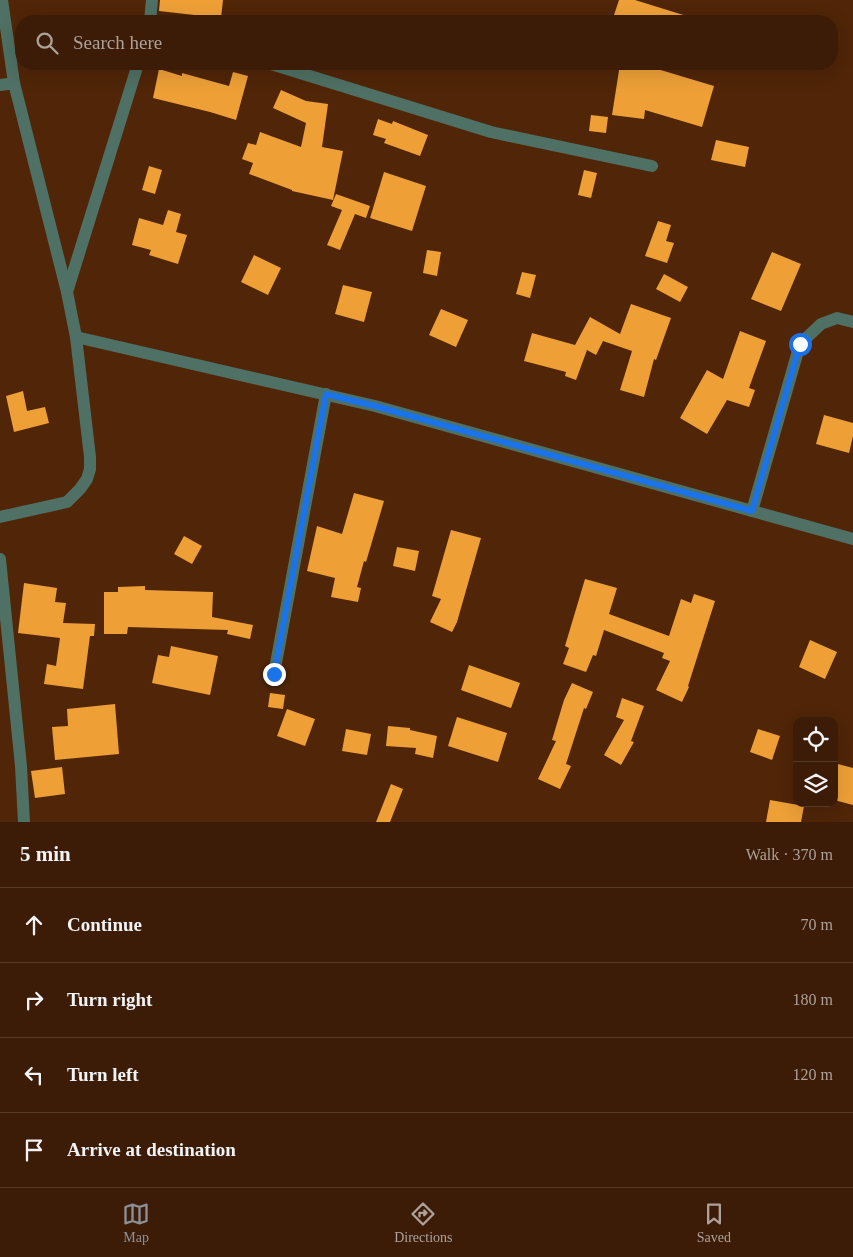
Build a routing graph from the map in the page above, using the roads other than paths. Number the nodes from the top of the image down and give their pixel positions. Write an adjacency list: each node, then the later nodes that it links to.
1 (2, 0): 6 (street)
2 (152, 0): 3 (street)
3 (151, 15)
4 (136, 70): 9 (street)
5 (290, 70): 8 (street)
6 (14, 83): 7 (street); 9 (street)
7 (0, 85)
8 (652, 166)
9 (67, 292): 11 (street)
10 (853, 322): 13 (street)
11 (76, 337): 12 (street); 14 (street)
12 (326, 394): 13 (street); 17 (street)
13 (752, 511): 15 (street)
14 (0, 517)
15 (853, 539)
16 (0, 559): 18 (street)
17 (274, 674)
18 (24, 822)

